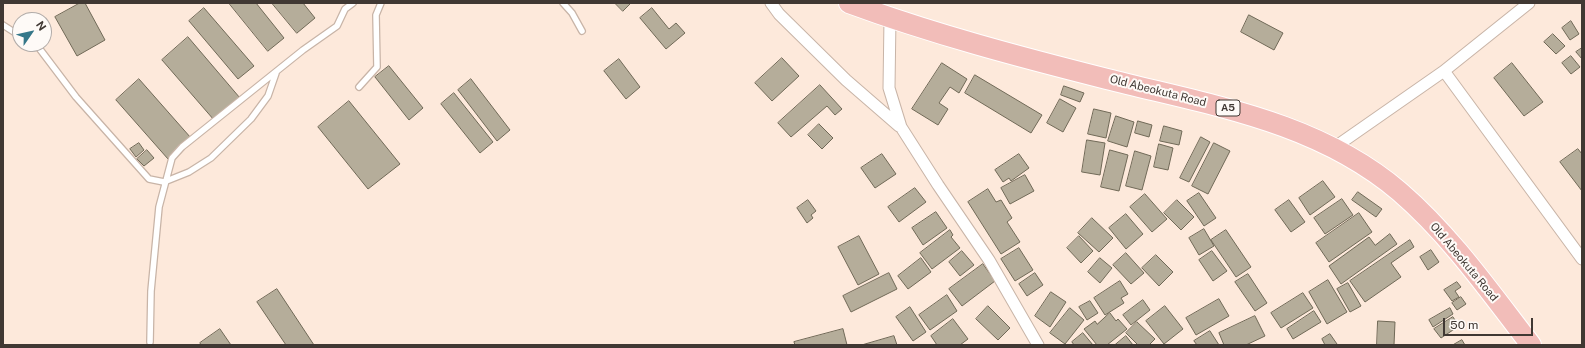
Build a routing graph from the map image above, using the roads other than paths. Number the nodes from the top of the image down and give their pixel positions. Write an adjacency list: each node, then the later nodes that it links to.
1 (353, 3): 13 (lane)
2 (381, 3): 14 (lane)
3 (563, 3): 10 (lane)
4 (771, 3): 15 (street)
5 (849, 3): 7 (highway, Old Abeokuta Road / A5)
6 (1529, 3): 12 (street)
7 (890, 18): 15 (street); 16 (highway, Old Abeokuta Road / A5)
8 (3, 25): 9 (lane)
9 (12, 31)
10 (582, 31)
11 (42, 52): 17 (lane)
12 (1444, 71): 16 (street); 18 (street)
13 (276, 72): 17 (lane); 17 (lane)
14 (359, 87)
15 (901, 127): 20 (street)
16 (1335, 148): 21 (highway, Old Abeokuta Road / A5)
17 (164, 182): 19 (lane)
18 (1582, 259)
19 (150, 342)
20 (1038, 345)
21 (1531, 345)

